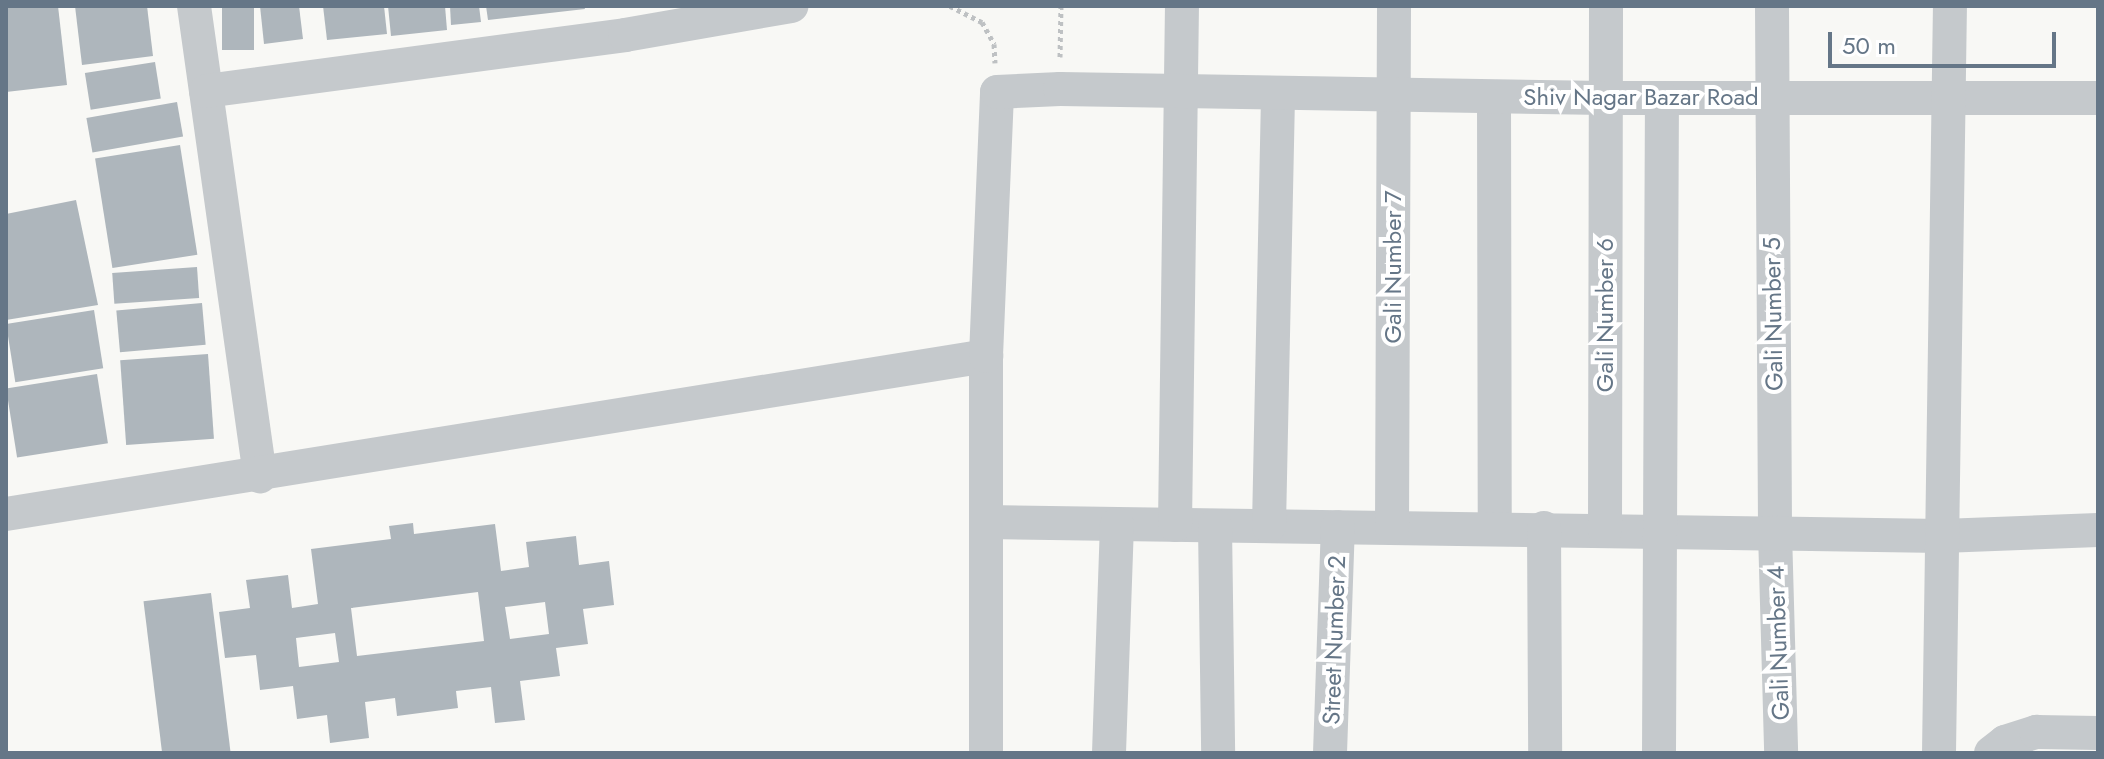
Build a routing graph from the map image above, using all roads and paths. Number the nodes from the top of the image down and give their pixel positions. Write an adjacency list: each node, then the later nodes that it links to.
1 (194, 6): 12 (street)
2 (791, 6): 10 (street)
3 (950, 6): 13 (path)
4 (1061, 6): 11 (path)
5 (1182, 6): 14 (street)
6 (1394, 6): 16 (street, Gali Number 7)
7 (1606, 6): 20 (street, Gali Number 6)
8 (1772, 6): 17 (street, Gali Number 5)
9 (1950, 6): 19 (street)
10 (623, 20): 12 (street)
11 (1060, 89): 13 (street, Shiv Nagar Bazar Road); 14 (street, Shiv Nagar Bazar Road)
12 (206, 91): 24 (street)
13 (997, 92): 23 (street)
14 (1183, 94): 15 (street, Shiv Nagar Bazar Road); 28 (street)
15 (1278, 94): 16 (street, Shiv Nagar Bazar Road); 30 (street)
16 (1394, 94): 18 (street, Shiv Nagar Bazar Road); 32 (street, Gali Number 7)
17 (1771, 96): 19 (street, Shiv Nagar Bazar Road); 21 (street, Shiv Nagar Bazar Road); 38 (street, Gali Number 5)
18 (1494, 97): 20 (street, Shiv Nagar Bazar Road); 33 (street)
19 (1951, 97): 22 (street, Shiv Nagar Bazar Road); 39 (street)
20 (1605, 98): 21 (street, Shiv Nagar Bazar Road); 36 (street, Gali Number 6)
21 (1662, 98): 37 (street)
22 (2098, 98)
23 (986, 356): 24 (street); 26 (street)
24 (260, 476): 25 (street)
25 (6, 514)
26 (986, 522): 27 (street); 41 (street)
27 (1117, 524): 28 (street); 42 (street)
28 (1175, 525): 29 (street)
29 (1215, 526): 30 (street); 43 (street)
30 (1269, 526): 31 (street)
31 (1338, 527): 32 (street); 44 (street, Street Number 2)
32 (1392, 528): 33 (street)
33 (1495, 528): 34 (street)
34 (1544, 528): 36 (street); 45 (street)
35 (2098, 530): 39 (street)
36 (1605, 531): 37 (street)
37 (1659, 532): 38 (street); 46 (street)
38 (1775, 532): 39 (street); 47 (street, Gali Number 4)
39 (1942, 536): 48 (street)
40 (2098, 733): 49 (street)
41 (986, 753)
42 (1109, 753)
43 (1218, 753)
44 (1330, 753)
45 (1545, 753)
46 (1659, 753)
47 (1781, 753)
48 (1939, 753)
49 (1991, 753)

